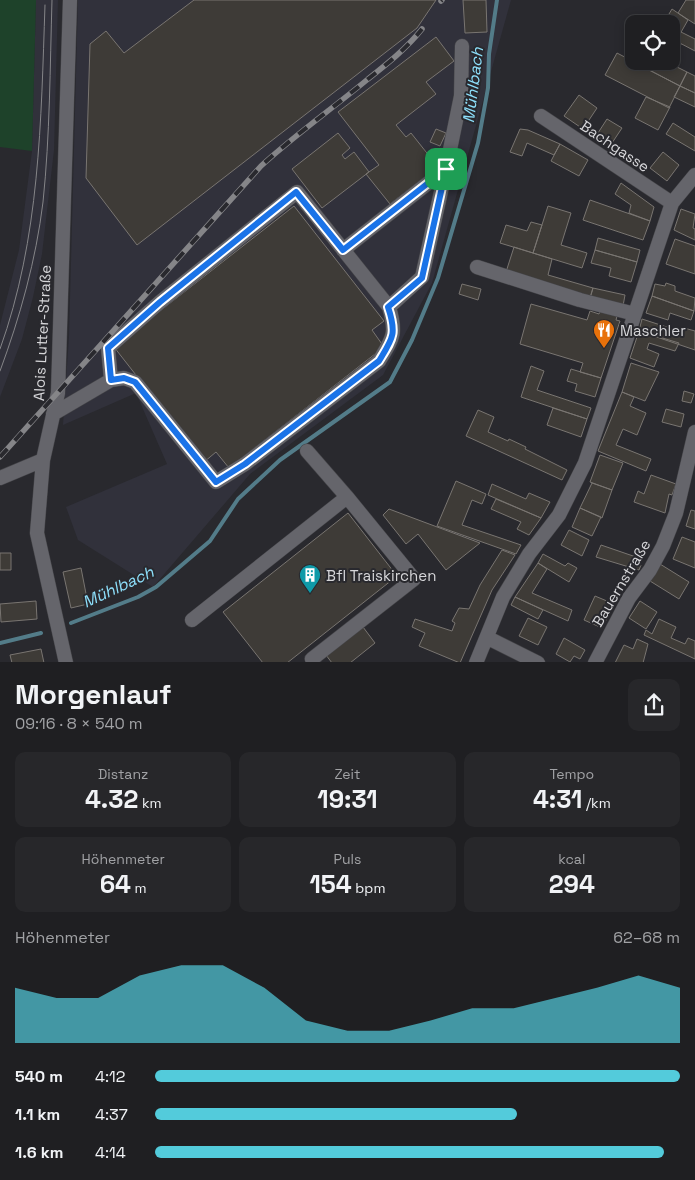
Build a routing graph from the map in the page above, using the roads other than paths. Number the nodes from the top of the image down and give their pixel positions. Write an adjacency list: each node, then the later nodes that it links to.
1 (70, 0): 12 (street, Alois Lutter-Straße)
2 (462, 46): 4 (street)
3 (541, 116): 6 (street, Bachgasse)
4 (446, 169): 7 (street); 9 (street)
5 (695, 175): 6 (street)
6 (672, 203): 10 (street)
7 (343, 250): 9 (street); 11 (street)
8 (477, 268): 10 (street)
9 (388, 307): 11 (street)
10 (635, 314): 19 (street)
11 (111, 380): 12 (street)
12 (53, 414): 15 (street, Alois Lutter-Straße)
13 (694, 439): 24 (street, Bauernstraße)
14 (307, 451): 17 (street)
15 (43, 460): 16 (street); 20 (street, Alois Lutter-Straße)
16 (0, 478)
17 (348, 497): 18 (street); 21 (street)
18 (192, 620)
19 (488, 638): 22 (street); 23 (street)
20 (66, 662)
21 (314, 662)
22 (476, 662)
23 (538, 662)
24 (594, 662)

